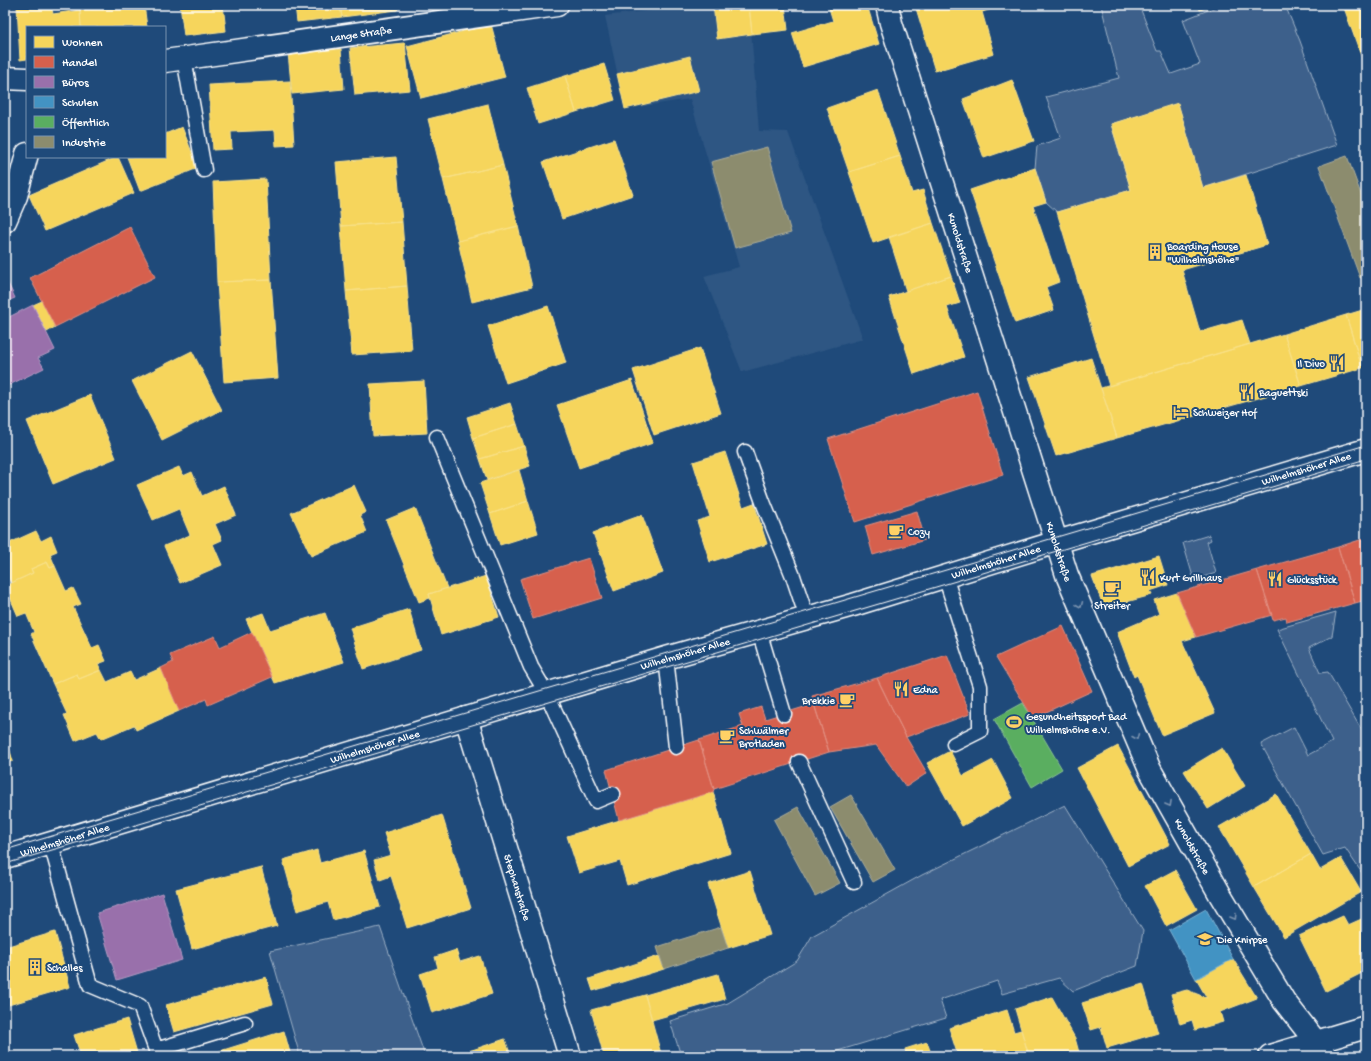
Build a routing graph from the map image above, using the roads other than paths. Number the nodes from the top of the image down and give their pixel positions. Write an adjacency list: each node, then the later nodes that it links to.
1 (557, 5): 3 (street, Lange Straße)
2 (887, 5): 13 (street, Kunoldstraße)
3 (433, 14): 4 (street, Lange Straße)
4 (174, 60): 8 (lane)
5 (5, 78): 6 (street)
6 (26, 79)
7 (26, 158): 9 (street)
8 (204, 170)
9 (5, 221)
10 (437, 437): 18 (lane)
11 (1366, 450): 13 (street, Wilhelmshöher Allee)
12 (746, 452): 15 (lane)
13 (1057, 542): 14 (street, Wilhelmshöher Allee); 30 (street, Kunoldstraße, one-way to 30)
14 (945, 576): 15 (street, Wilhelmshöher Allee); 21 (lane)
15 (807, 618): 16 (street, Wilhelmshöher Allee)
16 (759, 631): 17 (street, Wilhelmshöher Allee); 19 (lane)
17 (666, 658): 18 (street, Wilhelmshöher Allee); 22 (lane)
18 (546, 694): 20 (street, Wilhelmshöher Allee); 24 (lane)
19 (784, 714)
20 (466, 718): 25 (street, Wilhelmshöher Allee); 31 (street, Stephanstraße)
21 (954, 744)
22 (676, 748)
23 (799, 762): 27 (lane)
24 (613, 794)
25 (51, 844): 26 (street, Wilhelmshöher Allee); 28 (lane)
26 (5, 857)
27 (854, 882)
28 (244, 1023)
29 (1366, 1027): 30 (street)
30 (1320, 1049): 32 (street)
31 (570, 1056)
32 (1270, 1056)

